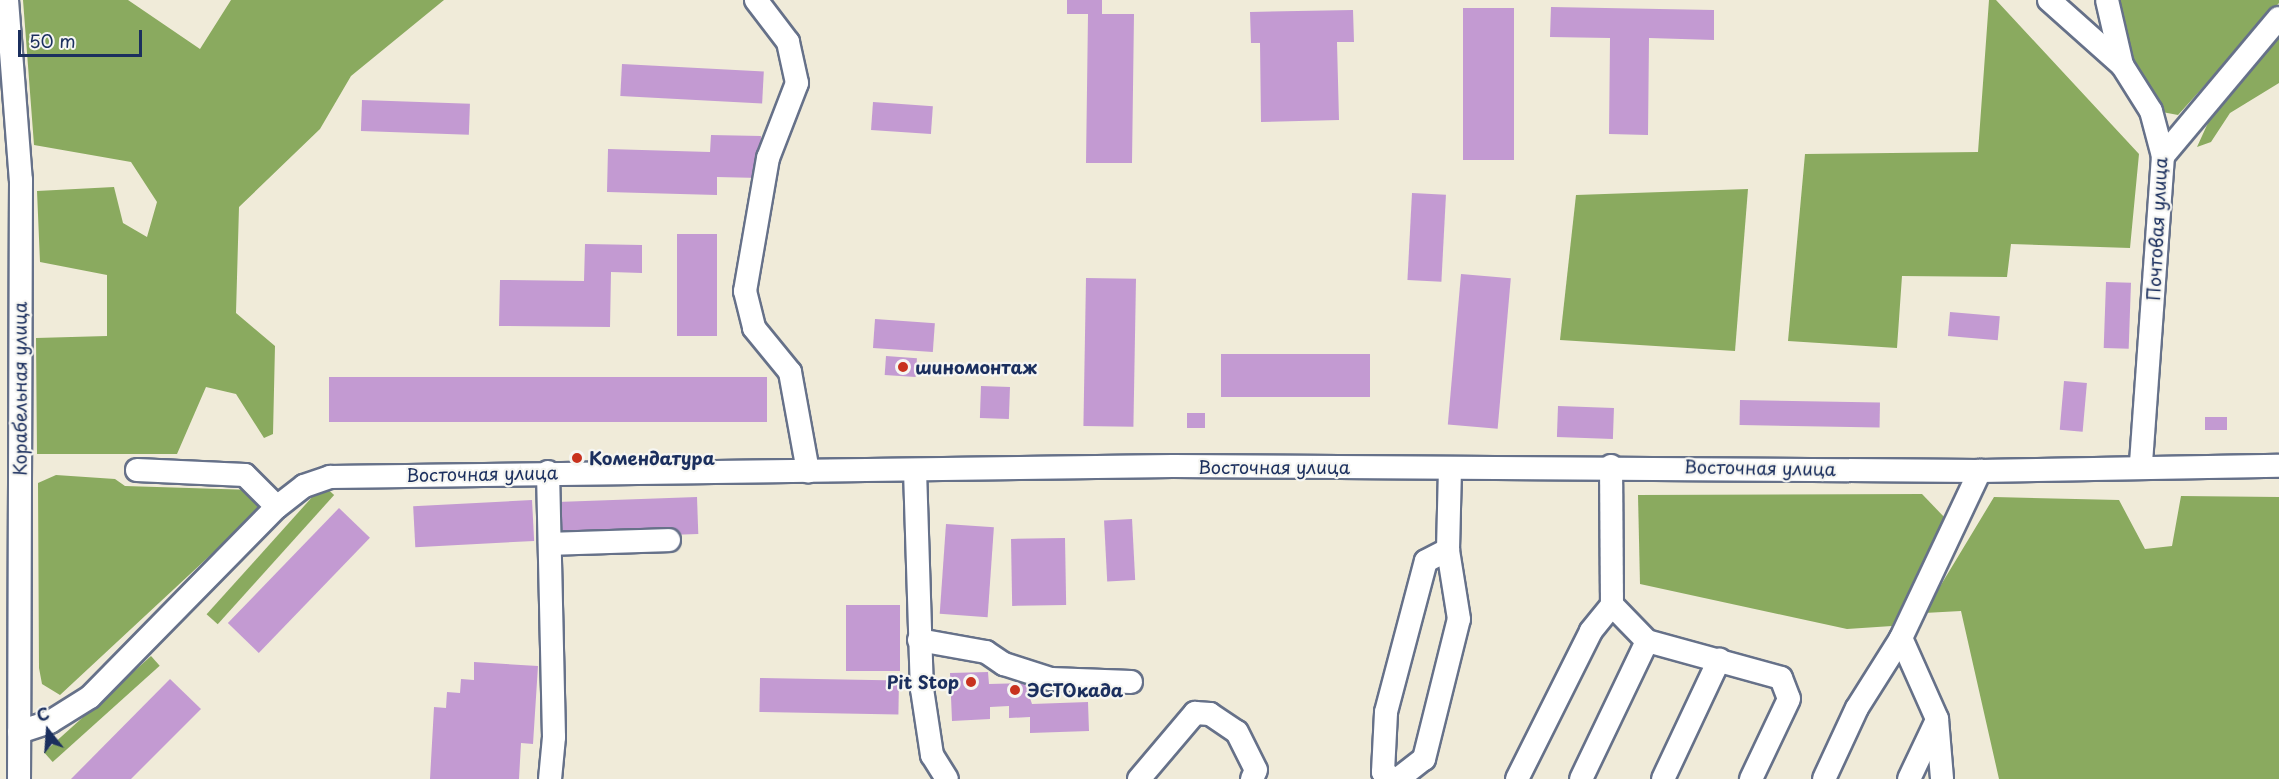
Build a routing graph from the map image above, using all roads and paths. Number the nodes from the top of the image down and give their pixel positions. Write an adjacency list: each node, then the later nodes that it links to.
1 (7, 0): 8 (street, Корабельная улица)
2 (756, 0): 16 (street)
3 (2049, 0): 7 (street, Почтовая улица)
4 (2107, 0): 7 (street)
5 (2279, 18): 9 (street)
6 (0, 36): 8 (street)
7 (2122, 65): 9 (street, Почтовая улица)
8 (16, 84): 30 (street, Корабельная улица)
9 (2163, 156): 10 (street, Почтовая улица)
10 (2141, 465): 12 (street, Восточная улица); 17 (street, Восточная улица)
11 (1611, 466): 13 (street, Восточная улица); 17 (street, Восточная улица); 23 (street)
12 (2279, 466)
13 (1450, 468): 15 (street, Восточная улица); 22 (street)
14 (137, 470): 19 (street)
15 (915, 470): 16 (street, Восточная улица); 25 (street)
16 (808, 471): 18 (street, Восточная улица)
17 (1980, 471): 24 (street)
18 (548, 472): 19 (street, Восточная улица); 21 (street)
19 (277, 507): 30 (street, Восточная улица)
20 (669, 540): 21 (street)
21 (550, 544): 32 (street)
22 (1448, 550): 36 (street); 36 (street)
23 (1612, 605): 26 (street); 37 (street)
24 (1901, 638): 29 (street); 41 (street)
25 (919, 640): 28 (street); 33 (street)
26 (1647, 641): 27 (street); 38 (street)
27 (1719, 660): 39 (street); 40 (street)
28 (1131, 682)
29 (1938, 719): 42 (street); 43 (street)
30 (19, 732): 31 (street, Корабельная улица)
31 (19, 779)
32 (550, 779)
33 (947, 779)
34 (1139, 779): 35 (street)
35 (1252, 779)
36 (1396, 779)
37 (1518, 779)
38 (1581, 779)
39 (1663, 779)
40 (1751, 779)
41 (1824, 779)
42 (1909, 779)
43 (1942, 779)

